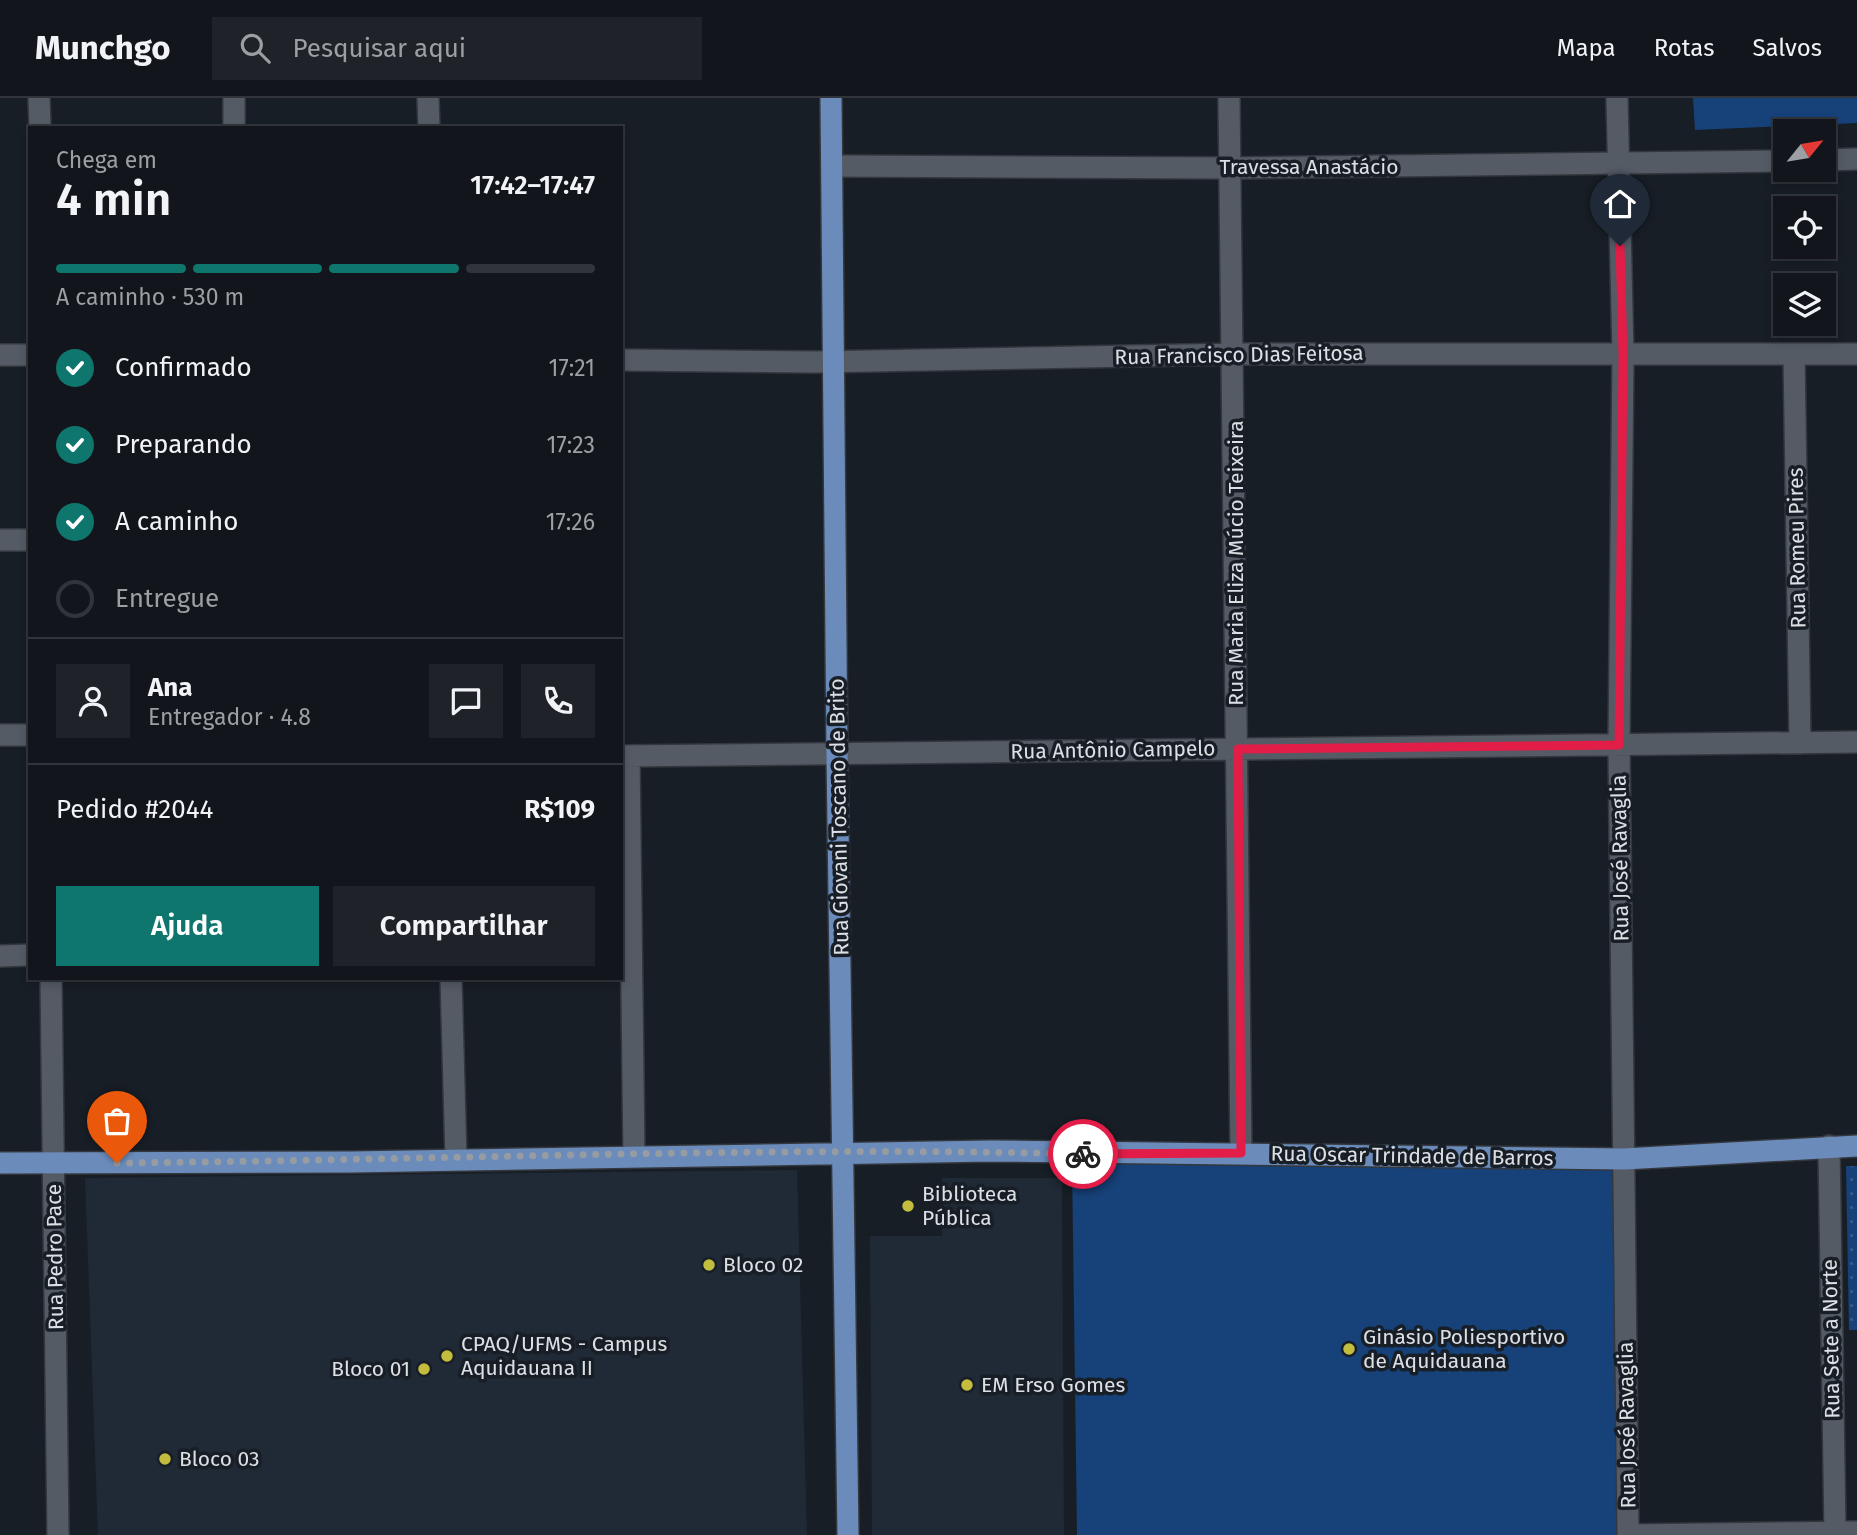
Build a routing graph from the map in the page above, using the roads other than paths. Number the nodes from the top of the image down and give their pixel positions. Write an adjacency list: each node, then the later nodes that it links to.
1 (40, 98): 7 (street)
2 (234, 98): 8 (street)
3 (428, 98): 9 (street)
4 (831, 98): 14 (main road, Rua Giovani Toscano de Brito)
5 (1229, 98): 15 (street, Rua Maria Eliza Múcio Teixeira)
6 (1618, 98): 13 (street, Rua José Ravaglia)
7 (40, 126)
8 (234, 126)
9 (429, 126)
10 (1857, 159): 11 (street)
11 (1836, 160)
12 (1773, 161): 13 (street, Travessa Anastácio)
13 (1619, 165): 15 (street, Travessa Anastácio); 17 (street, Rua José Ravaglia)
14 (833, 166): 15 (street, Travessa Anastácio); 23 (main road, Rua Giovani Toscano de Brito)
15 (1231, 168): 16 (street, Rua Maria Eliza Múcio Teixeira)
16 (1234, 354): 17 (street, Rua Francisco Dias Feitosa); 23 (street, Rua Francisco Dias Feitosa); 31 (street, Rua Maria Eliza Múcio Teixeira)
17 (1623, 354): 18 (street, Rua Francisco Dias Feitosa); 30 (street, Rua José Ravaglia)
18 (1794, 354): 19 (street, Rua Francisco Dias Feitosa); 29 (street, Rua Romeu Pires)
19 (1857, 354)
20 (0, 355): 21 (street)
21 (28, 355)
22 (623, 360): 23 (street, Rua Francisco Dias Feitosa)
23 (834, 361): 32 (main road, Rua Giovani Toscano de Brito)
24 (0, 540): 25 (street)
25 (28, 540)
26 (0, 735): 27 (street)
27 (28, 735)
28 (1857, 742): 29 (street, Rua Antônio Campelo)
29 (1800, 743): 30 (street, Rua Antônio Campelo)
30 (1619, 745): 31 (street, Rua Antônio Campelo); 44 (street, Rua José Ravaglia)
31 (1238, 749): 32 (street, Rua Antônio Campelo); 40 (street, Rua Maria Eliza Múcio Teixeira)
32 (836, 754): 33 (street, Rua Antônio Campelo); 41 (main road, Rua Giovani Toscano de Brito)
33 (625, 756): 42 (street)
34 (28, 955): 35 (street)
35 (0, 956)
36 (51, 980): 45 (street, Rua Pedro Pace)
37 (451, 980): 43 (street)
38 (1829, 1146): 39 (main road, Rua Oscar Trindade de Barros); 44 (main road, Rua Oscar Trindade de Barros); 47 (street, Rua Sete a Norte)
39 (1857, 1146)
40 (1241, 1153): 41 (main road, Rua Oscar Trindade de Barros); 44 (main road, Rua Oscar Trindade de Barros)
41 (845, 1154): 42 (main road, Rua Oscar Trindade de Barros); 50 (main road, Rua Giovani Toscano de Brito)
42 (634, 1156): 43 (main road, Rua Oscar Trindade de Barros)
43 (456, 1159): 45 (main road, Rua Oscar Trindade de Barros)
44 (1624, 1159): 51 (street, Rua José Ravaglia)
45 (54, 1162): 46 (main road, Rua Oscar Trindade de Barros); 49 (street, Rua Pedro Pace)
46 (0, 1163)
47 (1835, 1532): 48 (street); 51 (street)
48 (1857, 1532)
49 (58, 1535)
50 (848, 1535)
51 (1628, 1535)

